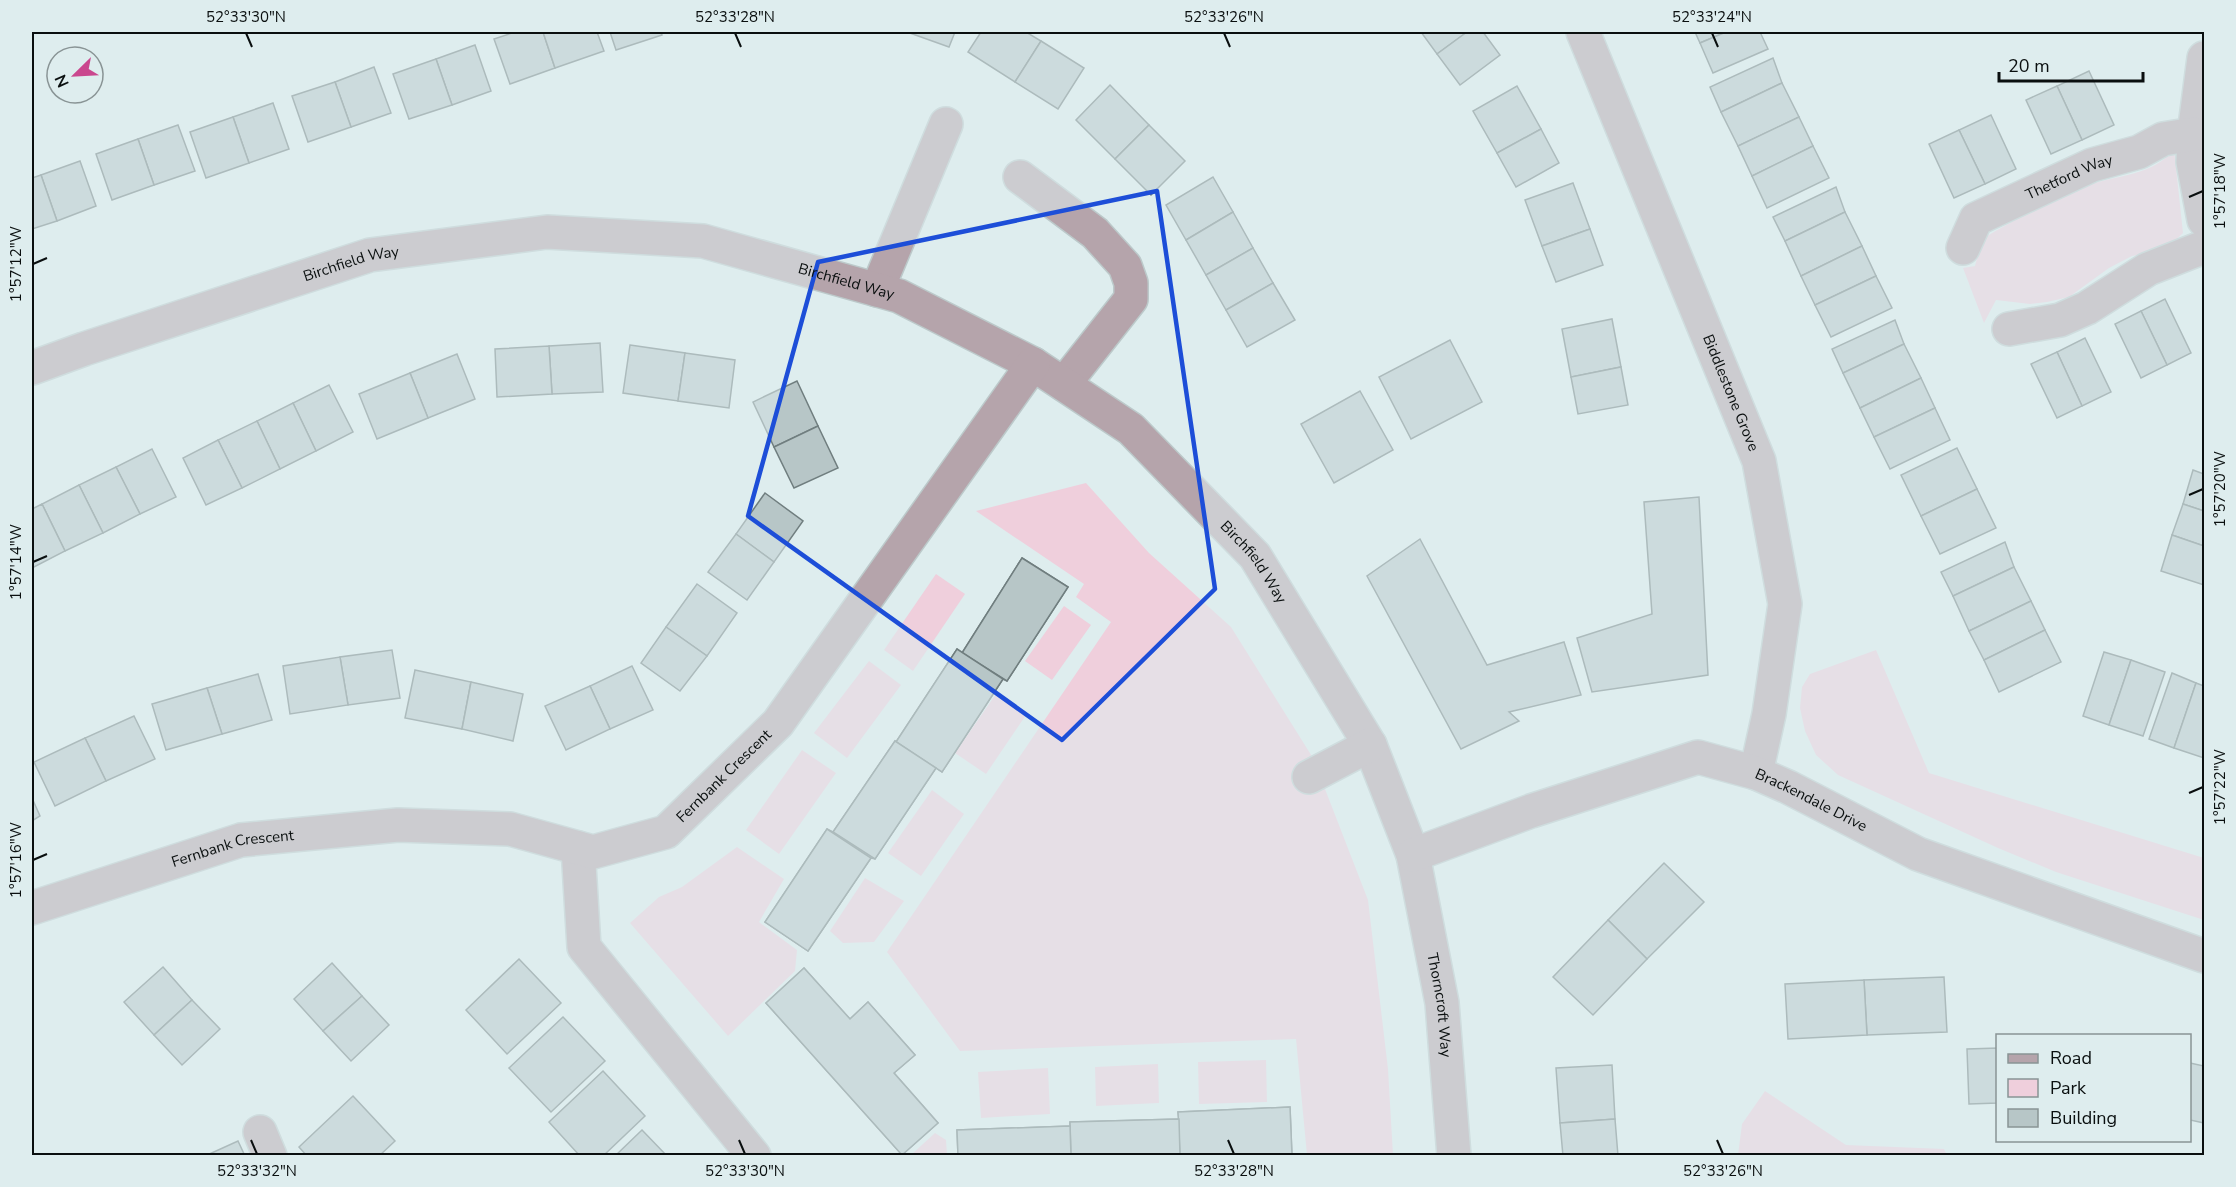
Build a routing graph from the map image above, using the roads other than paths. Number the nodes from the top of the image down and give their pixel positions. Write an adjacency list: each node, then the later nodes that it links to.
1 (1583, 32): 15 (street, Biddlestone Grove)
2 (2205, 58): 4 (street)
3 (946, 124): 9 (street)
4 (2194, 134): 6 (street); 8 (street, Thetford Way)
5 (1020, 177): 13 (street)
6 (2205, 220)
7 (2205, 247): 10 (street)
8 (1964, 248)
9 (877, 290): 11 (street, Birchfield Way); 12 (street, Birchfield Way)
10 (2009, 329)
11 (1034, 364): 13 (street, Birchfield Way); 17 (street, Fernbank Crescent)
12 (32, 368)
13 (1064, 384): 14 (street, Birchfield Way)
14 (1370, 746): 16 (street); 18 (street, Birchfield Way)
15 (1755, 773): 18 (street, Brackendale Drive); 20 (street, Brackendale Drive)
16 (1309, 777)
17 (578, 848): 19 (street, Fernbank Crescent); 21 (street)
18 (1413, 855): 22 (street, Thorncroft Way)
19 (32, 908)
20 (2205, 956)
21 (754, 1155)
22 (1454, 1155)

